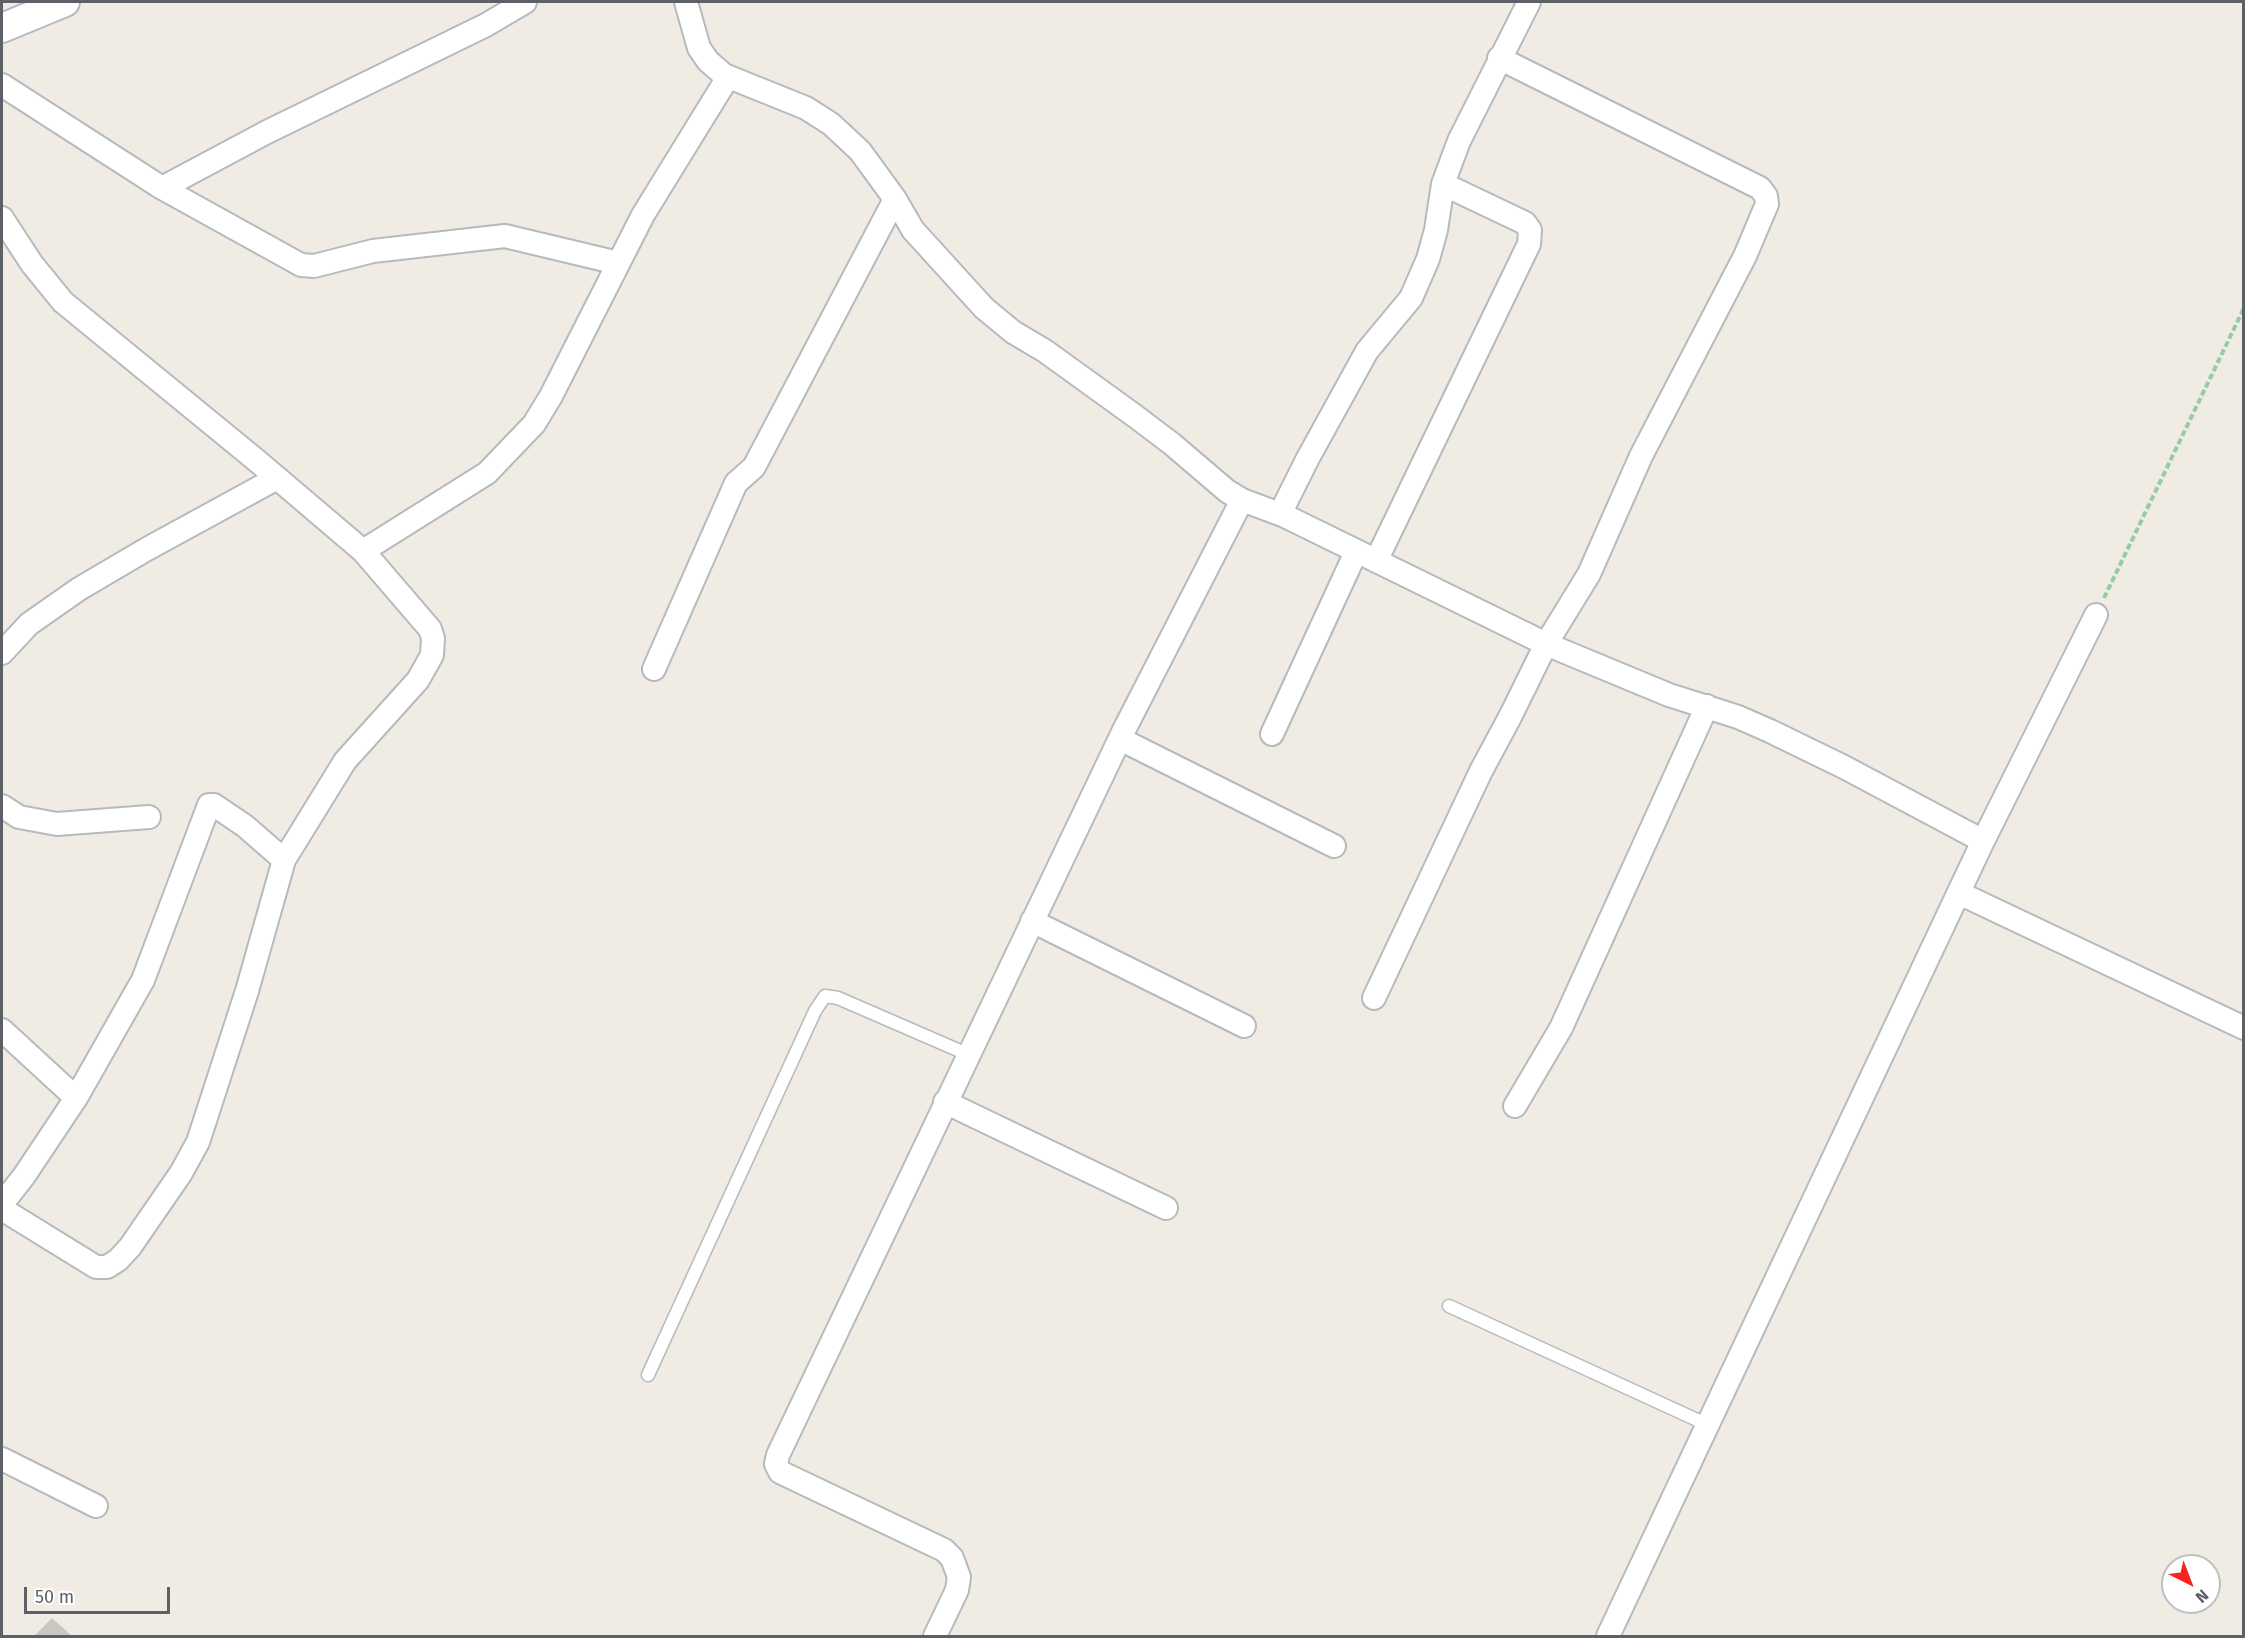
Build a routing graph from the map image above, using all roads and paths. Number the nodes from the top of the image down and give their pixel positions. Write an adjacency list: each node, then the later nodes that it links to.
1 (65, 2): 5 (street)
2 (525, 2): 10 (street)
3 (686, 2): 7 (street)
4 (1529, 2): 6 (street)
5 (2, 28)
6 (1499, 58): 9 (street); 21 (street)
7 (728, 77): 11 (street); 13 (street)
8 (2, 85): 10 (street)
9 (1443, 184): 17 (street); 19 (street)
10 (162, 188): 13 (street)
11 (895, 199): 16 (street); 23 (street)
12 (2, 218): 15 (street)
13 (618, 263): 18 (street)
14 (2244, 308): 20 (path)
15 (277, 478): 18 (street); 22 (street)
16 (1242, 500): 17 (street); 26 (street)
17 (1280, 514): 19 (street)
18 (363, 551): 31 (street)
19 (1366, 557): 21 (street); 25 (street)
20 (2096, 615): 29 (street)
21 (1546, 644): 24 (street); 34 (street)
22 (2, 653)
23 (654, 669)
24 (1707, 706): 29 (street); 41 (street)
25 (1272, 734)
26 (1120, 739): 30 (street); 33 (street)
27 (2, 806): 28 (street)
28 (149, 817)
29 (1983, 842): 32 (street)
30 (1334, 846)
31 (284, 860): 39 (street); 44 (street)
32 (1959, 893): 36 (street); 47 (street)
33 (1032, 921): 35 (street); 38 (street)
34 (1374, 998)
35 (1244, 1026)
36 (2244, 1028)
37 (2, 1030): 39 (street)
38 (967, 1054): 40 (street); 46 (lane)
39 (76, 1098): 42 (street)
40 (945, 1102): 43 (street); 50 (street)
41 (1515, 1106)
42 (2, 1204)
43 (1166, 1208)
44 (2, 1209)
45 (1449, 1306): 47 (lane)
46 (648, 1375)
47 (1708, 1425): 51 (street)
48 (2, 1460): 49 (street)
49 (96, 1506)
50 (935, 1636)
51 (1608, 1636)

